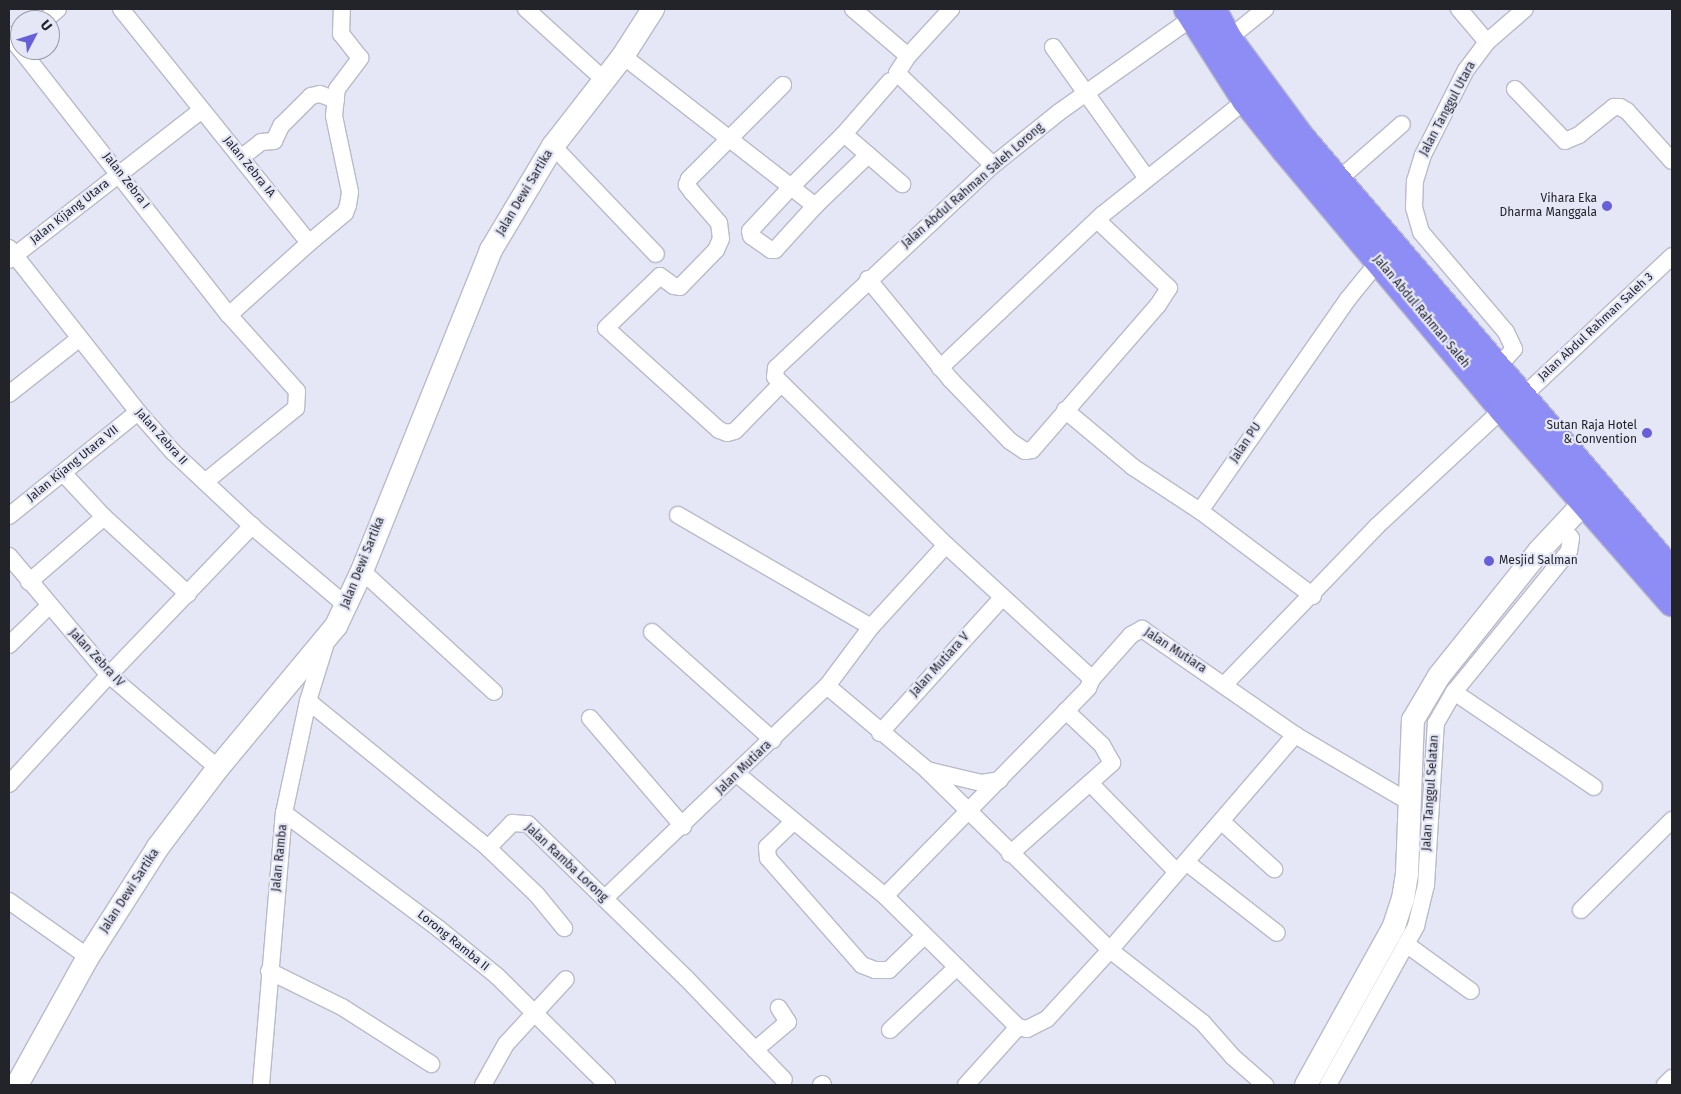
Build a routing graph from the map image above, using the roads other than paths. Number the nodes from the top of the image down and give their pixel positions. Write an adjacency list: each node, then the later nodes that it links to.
1 (121, 9): 24 (street, Jalan Zebra IA)
2 (342, 9): 22 (street)
3 (526, 9): 17 (street)
4 (654, 9): 14 (main road, Jalan Dewi Sartika)
5 (853, 9): 15 (street)
6 (951, 9): 15 (street)
7 (1265, 9): 11 (street)
8 (1459, 9): 12 (street)
9 (1525, 9): 12 (street, Jalan Tanggul Utara)
10 (1197, 12): 11 (highway, Jalan Abdul Rahman Saleh); 21 (street, Jalan Abdul Rahman Saleh Lorong); 23 (highway, Jalan Abdul Rahman Saleh)
11 (1228, 39): 35 (highway, Jalan Abdul Rahman Saleh)
12 (1487, 42): 50 (street, Jalan Tanggul Utara)
13 (1053, 47): 21 (street)
14 (623, 56): 17 (main road, Jalan Dewi Sartika); 27 (street)
15 (908, 56): 32 (street)
16 (30, 60): 33 (street, Jalan Zebra I)
17 (602, 78): 28 (main road, Jalan Dewi Sartika)
18 (890, 81): 26 (street)
19 (783, 85): 27 (street)
20 (1515, 89): 31 (street)
21 (1086, 93): 32 (street, Jalan Abdul Rahman Saleh Lorong); 34 (street)
22 (336, 100): 30 (street); 40 (street)
23 (1246, 100): 34 (street); 44 (highway, Jalan Abdul Rahman Saleh)
24 (202, 110): 30 (street, Jalan Zebra IA); 33 (street, Jalan Kijang Utara)
25 (1402, 124): 35 (street)
26 (844, 134): 29 (street); 37 (street)
27 (729, 140): 37 (street); 51 (street, Jalan Abdul Rahman Saleh Lorong)
28 (553, 146): 42 (street); 67 (main road, Jalan Dewi Sartika)
29 (868, 155): 36 (street); 38 (street)
30 (242, 157): 40 (street, Jalan Zebra IA)
31 (1672, 161)
32 (993, 165): 45 (street, Jalan Abdul Rahman Saleh Lorong)
33 (120, 173): 41 (street, Jalan Kijang Utara); 47 (street, Jalan Zebra I)
34 (1146, 177): 39 (street)
35 (1337, 181): 46 (highway, Jalan Abdul Rahman Saleh)
36 (902, 184)
37 (790, 187): 38 (street); 38 (street)
38 (815, 206)
39 (1097, 220): 49 (street); 54 (street)
40 (309, 243): 47 (street)
41 (11, 254): 48 (street, Jalan Zebra II)
42 (656, 254)
43 (1672, 256): 53 (street, Jalan Abdul Rahman Saleh 3)
44 (1378, 262): 46 (highway, Jalan Abdul Rahman Saleh); 59 (street, Jalan PU)
45 (868, 279): 49 (street); 51 (street, Jalan Abdul Rahman Saleh Lorong)
46 (1424, 300): 50 (highway, Jalan Abdul Rahman Saleh); 53 (highway, Jalan Abdul Rahman Saleh)
47 (228, 314): 57 (street, Jalan Zebra I)
48 (80, 338): 52 (street); 55 (street, Jalan Zebra II)
49 (940, 368): 54 (street)
50 (1496, 370): 53 (highway, Jalan Abdul Rahman Saleh)
51 (778, 381): 65 (street)
52 (9, 394)
53 (1512, 404): 58 (highway, Jalan Abdul Rahman Saleh); 68 (highway, Jalan Abdul Rahman Saleh); 71 (street)
54 (1065, 410): 59 (street)
55 (138, 412): 56 (street, Jalan Kijang Utara VII); 57 (street, Jalan Zebra II)
56 (63, 473): 61 (street, Jalan Kijang Utara VII); 62 (street)
57 (205, 482): 63 (street, Jalan Zebra II)
58 (1584, 503): 64 (main road, Jalan Tanggul Selatan); 73 (highway, Jalan Abdul Rahman Saleh)
59 (1200, 511): 71 (street)
60 (678, 515): 76 (street)
61 (9, 516)
62 (104, 517): 69 (street); 70 (street)
63 (252, 526): 70 (street); 75 (street, Jalan Zebra II)
64 (1560, 528): 85 (street, Jalan Tanggul Selatan); 99 (main road, Jalan Tanggul Selatan)
65 (946, 545): 72 (street); 76 (street, Jalan Mutiara)
66 (9, 556): 69 (street, Jalan Zebra IV)
67 (362, 571): 75 (main road, Jalan Dewi Sartika); 84 (street)
68 (1672, 573)
69 (29, 582): 74 (street, Jalan Zebra IV)
70 (188, 594): 80 (street)
71 (1313, 596): 82 (street)
72 (1002, 598): 81 (street); 89 (street, Jalan Mutiara V)
73 (1672, 602)
74 (49, 606): 79 (street); 80 (street, Jalan Zebra IV)
75 (347, 606): 78 (main road, Jalan Dewi Sartika)
76 (871, 628): 83 (street, Jalan Mutiara)
77 (652, 632): 91 (street)
78 (329, 637): 86 (street, Jalan Ramba); 92 (main road, Jalan Dewi Sartika)
79 (9, 644)
80 (109, 675): 92 (street, Jalan Zebra IV); 97 (street)
81 (1092, 680): 82 (street, Jalan Mutiara); 87 (street)
82 (1225, 684): 90 (street, Jalan Mutiara)
83 (827, 686): 89 (street); 91 (street, Jalan Mutiara)
84 (494, 692)
85 (1454, 692): 98 (street); 117 (street, Jalan Tanggul Selatan)
86 (308, 700): 100 (street, Jalan Ramba); 106 (street)
87 (1066, 712): 95 (street); 96 (street)
88 (590, 718): 105 (street)
89 (880, 732): 93 (street)
90 (1295, 734): 99 (street, Jalan Mutiara); 103 (street)
91 (773, 740): 94 (street, Jalan Mutiara)
92 (218, 768): 119 (main road, Jalan Dewi Sartika)
93 (926, 770): 95 (street); 101 (street)
94 (737, 774): 104 (street); 105 (street, Jalan Mutiara)
95 (1000, 780): 101 (street)
96 (1090, 783): 107 (street); 108 (street)
97 (9, 784)
98 (1594, 787)
99 (1411, 802): 137 (main road, Jalan Tanggul Selatan)
100 (284, 813): 121 (street, Jalan Ramba); 125 (street, Lorong Ramba II)
101 (967, 813): 107 (street); 110 (street)
102 (1672, 820): 113 (street)
103 (1221, 821): 108 (street); 109 (street)
104 (793, 822): 110 (street); 116 (street)
105 (683, 826): 111 (street, Jalan Mutiara)
106 (488, 848): 111 (street, Jalan Ramba Lorong); 114 (street)
107 (1010, 854): 118 (street)
108 (1181, 867): 115 (street); 118 (street)
109 (1274, 870)
110 (885, 896): 116 (street)
111 (605, 898): 128 (street, Jalan Ramba Lorong)
112 (9, 901): 119 (street)
113 (1581, 910)
114 (564, 928)
115 (1277, 933)
116 (924, 936): 120 (street)
117 (1406, 944): 123 (street); 138 (street, Jalan Tanggul Selatan)
118 (1110, 950): 126 (street); 136 (street)
119 (88, 957): 131 (main road, Jalan Dewi Sartika)
120 (957, 967): 126 (street); 127 (street)
121 (269, 971): 129 (street); 132 (street, Jalan Ramba)
122 (566, 979): 125 (street)
123 (1471, 991)
124 (779, 1008): 128 (street)
125 (532, 1014): 133 (street); 134 (street, Lorong Ramba II)
126 (1018, 1027): 135 (street)
127 (890, 1030)
128 (755, 1050): 130 (street, Jalan Ramba Lorong)
129 (431, 1064)
130 (784, 1080)
131 (17, 1085)
132 (261, 1085)
133 (483, 1085)
134 (606, 1085)
135 (966, 1085)
136 (1265, 1085)
137 (1306, 1085)
138 (1328, 1085)

